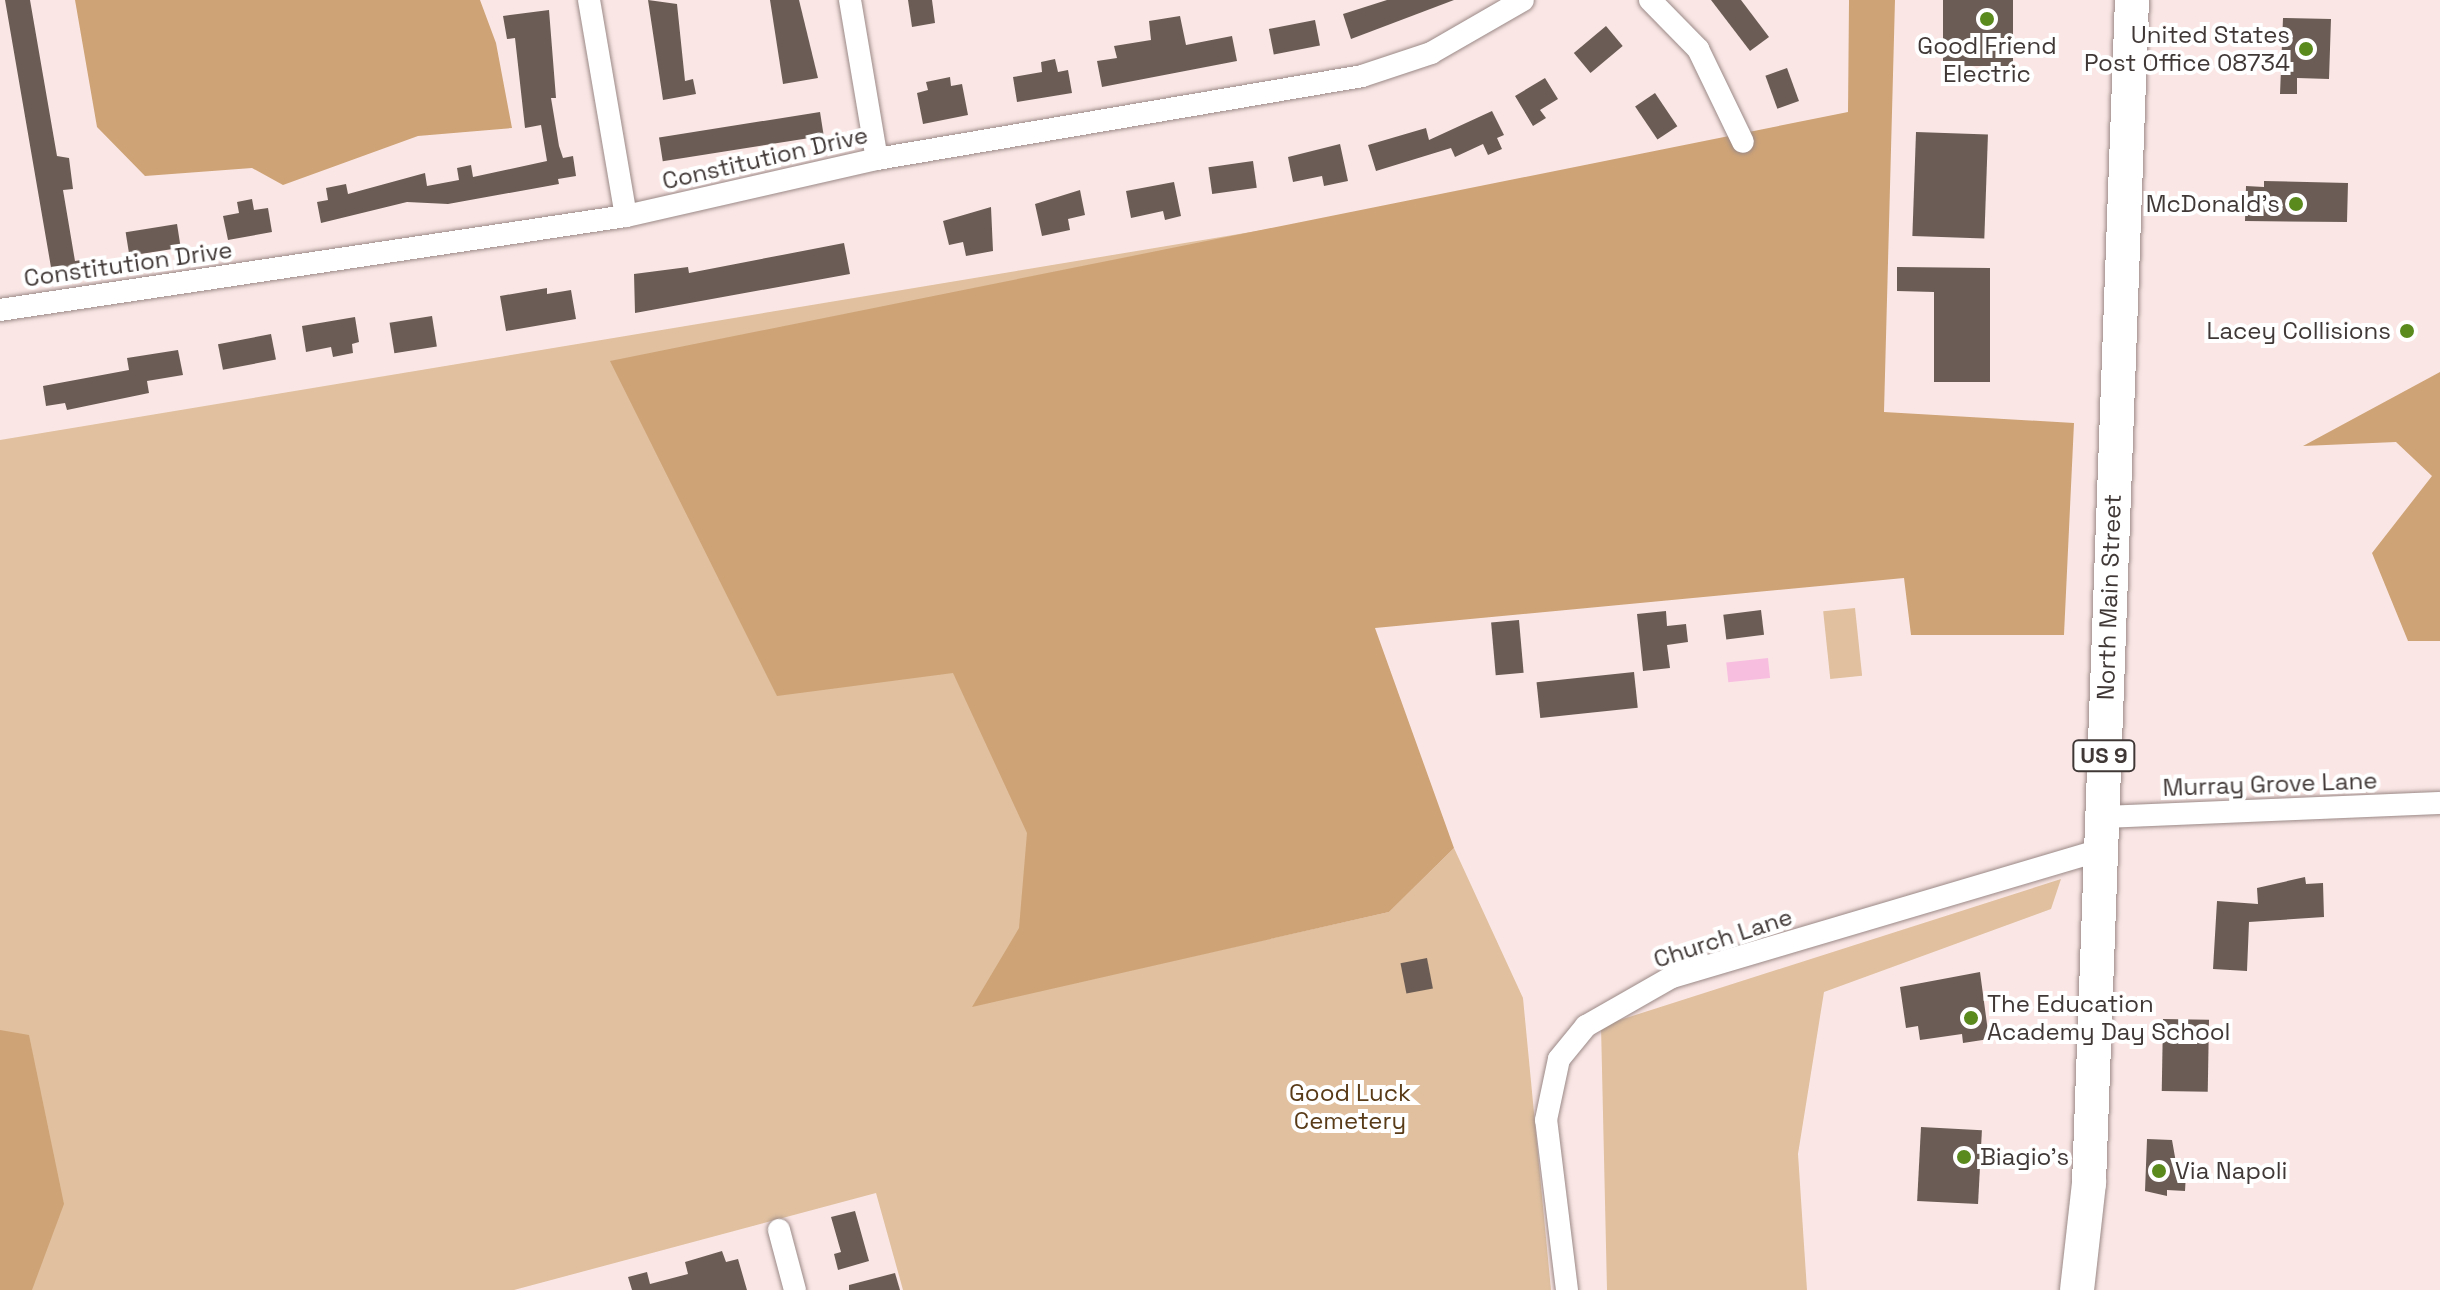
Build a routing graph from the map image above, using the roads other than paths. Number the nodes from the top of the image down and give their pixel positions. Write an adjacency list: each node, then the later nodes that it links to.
1 (589, 0): 8 (street)
2 (850, 0): 7 (street)
3 (1523, 0): 7 (street, Constitution Drive)
4 (1650, 0): 6 (street)
5 (2132, 0): 11 (highway, North Main Street / US 9)
6 (1743, 142)
7 (877, 159): 8 (street, Constitution Drive)
8 (626, 216): 9 (street, Constitution Drive)
9 (0, 310)
10 (2440, 803): 11 (street, Murray Grove Lane)
11 (2103, 817): 12 (highway, North Main Street / US 9)
12 (2102, 850): 15 (street, Church Lane); 16 (highway, North Main Street / US 9)
13 (779, 1230): 14 (street)
14 (795, 1290)
15 (1567, 1290)
16 (2077, 1290)

